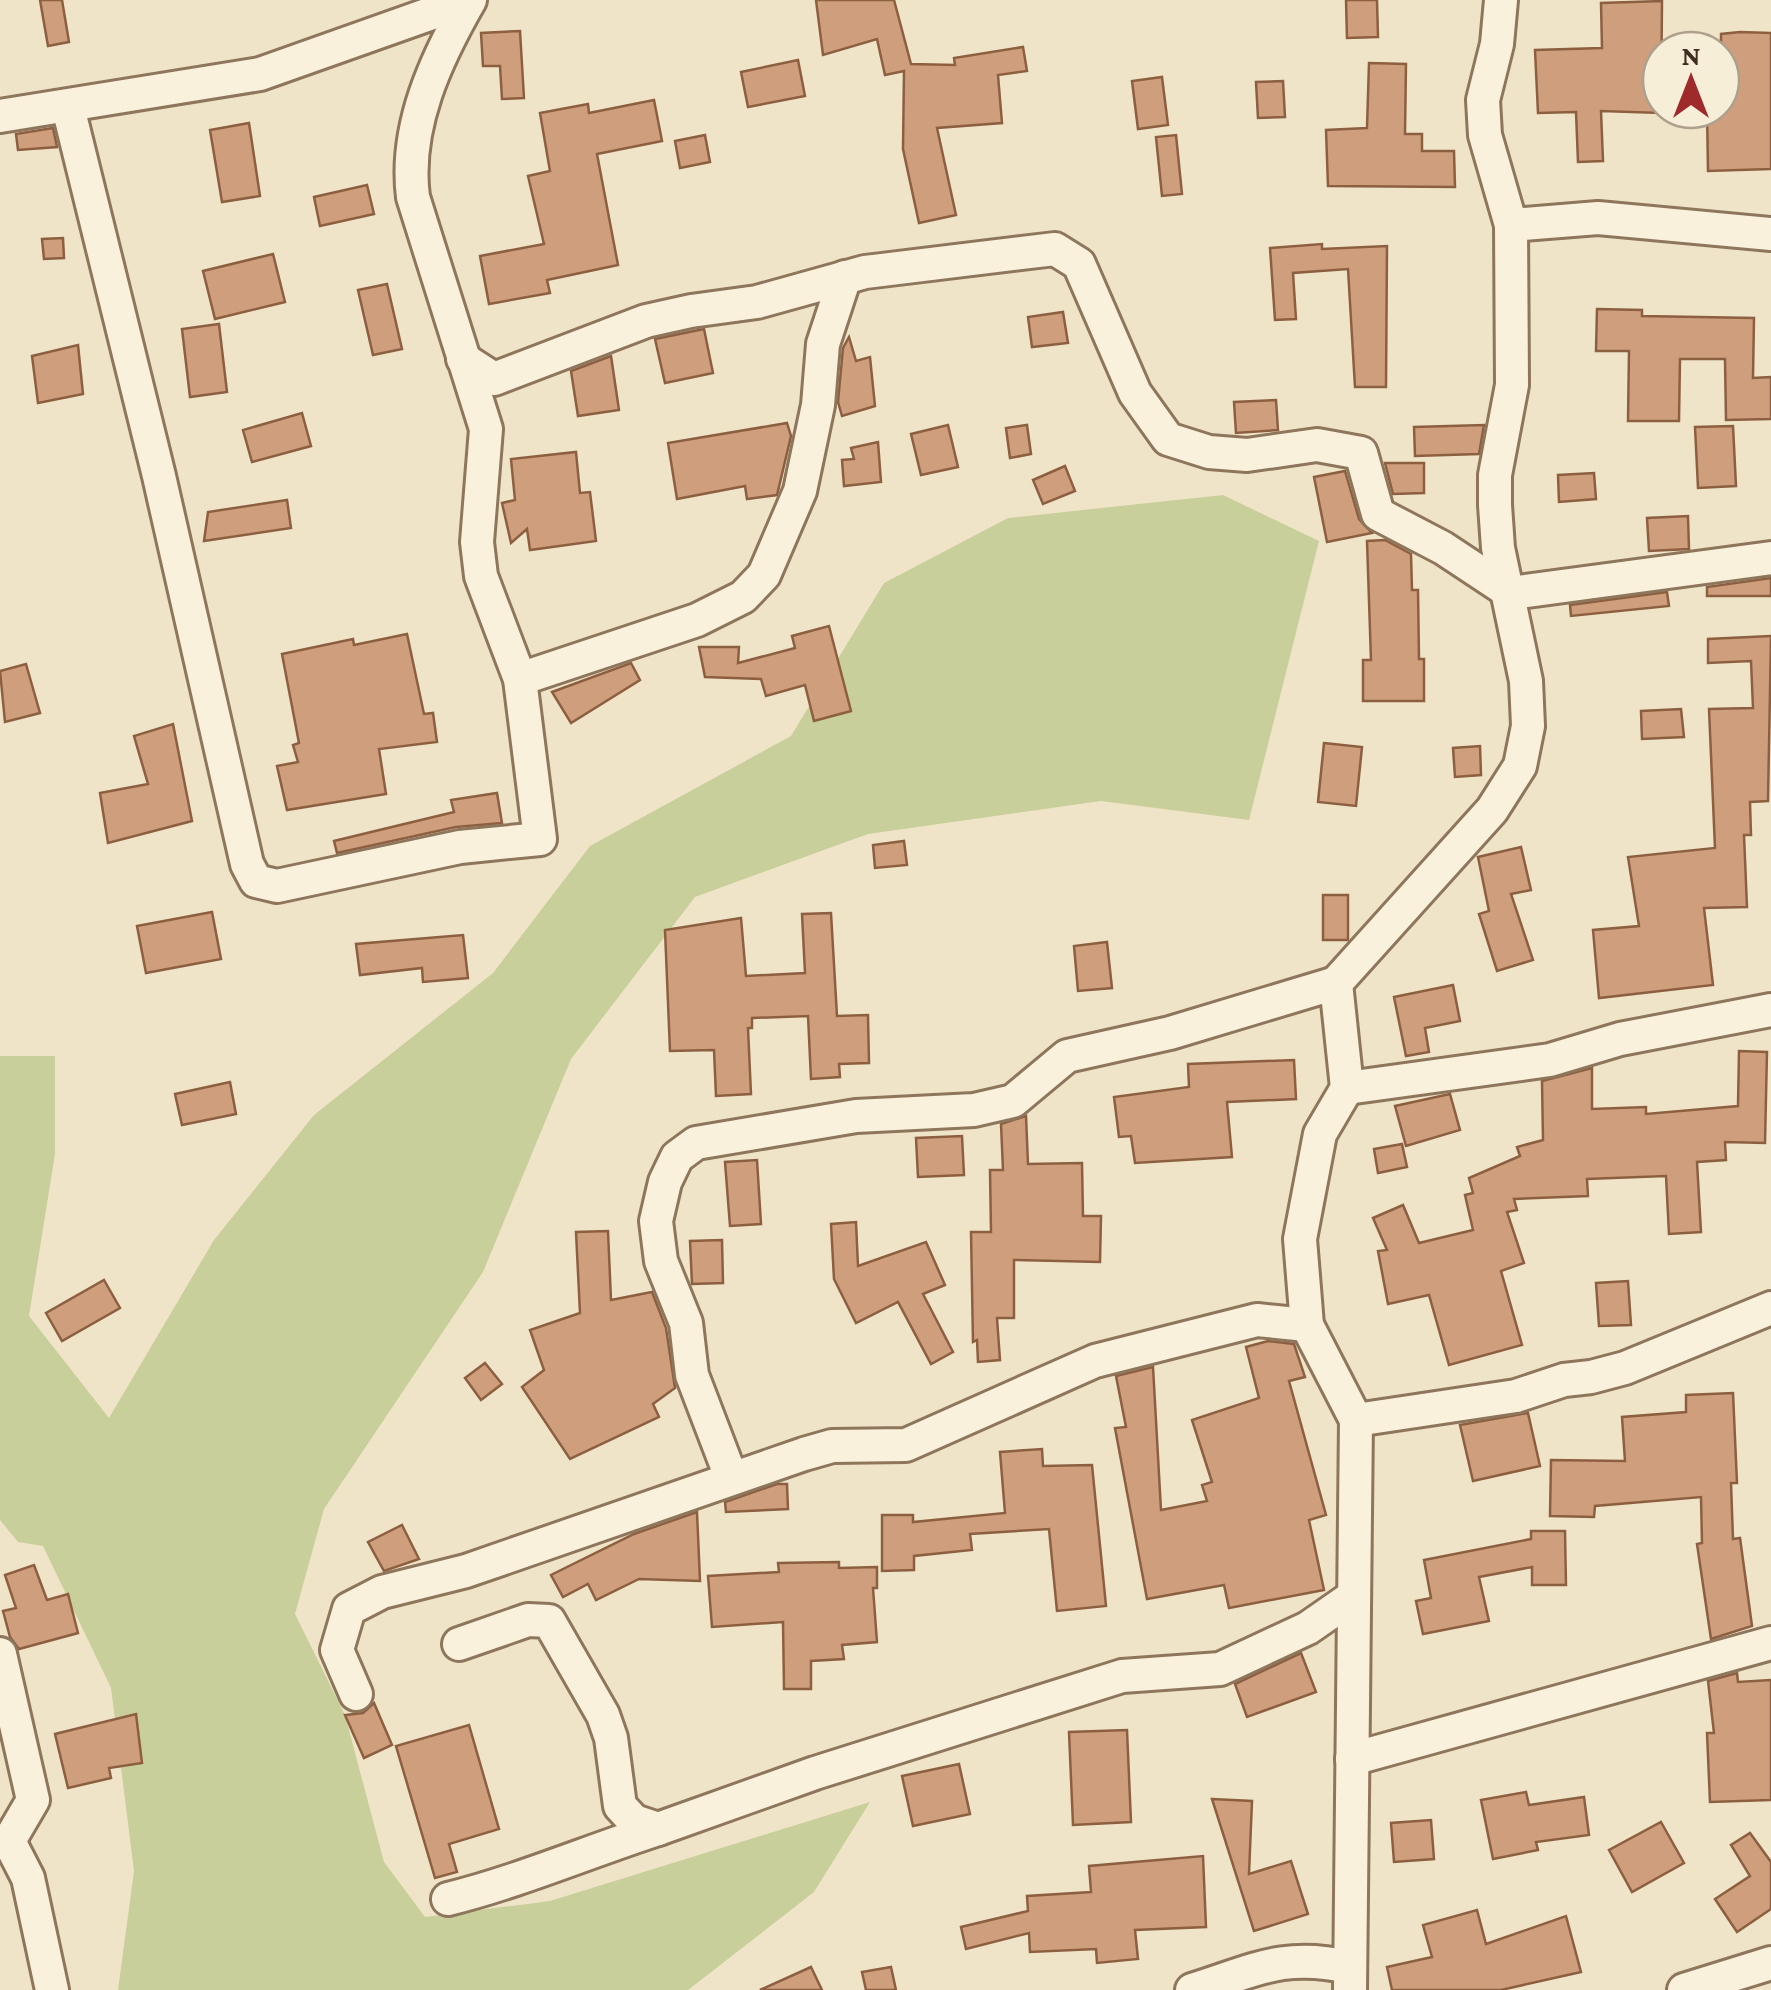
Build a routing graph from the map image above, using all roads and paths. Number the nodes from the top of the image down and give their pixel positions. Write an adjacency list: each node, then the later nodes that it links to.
1 (469, 0): 3 (street); 8 (street)
2 (1501, 0): 5 (street)
3 (68, 107): 4 (street); 11 (street)
4 (0, 116)
5 (1511, 225): 6 (street); 10 (street)
6 (1771, 234)
7 (844, 277): 8 (street); 10 (street); 11 (street)
8 (463, 359): 11 (street)
9 (1771, 558): 10 (street)
10 (1511, 592): 12 (street)
11 (520, 679)
12 (1336, 983): 14 (street); 18 (street)
13 (1771, 1010): 14 (street)
14 (1347, 1088): 16 (street)
15 (1771, 1308): 17 (street)
16 (1307, 1325): 17 (street); 18 (street)
17 (1356, 1420): 19 (street)
18 (731, 1477): 23 (street)
19 (1354, 1596): 24 (street); 25 (street)
20 (1771, 1643): 24 (street)
21 (458, 1644): 25 (street)
22 (0, 1654): 26 (street)
23 (356, 1694)
24 (1352, 1759): 29 (street)
25 (658, 1829): 27 (street)
26 (5, 1842): 30 (street)
27 (448, 1899)
28 (1771, 1963): 32 (street)
29 (1350, 1979): 31 (street)
30 (52, 1990)
31 (1192, 1990)
32 (1684, 1990)

